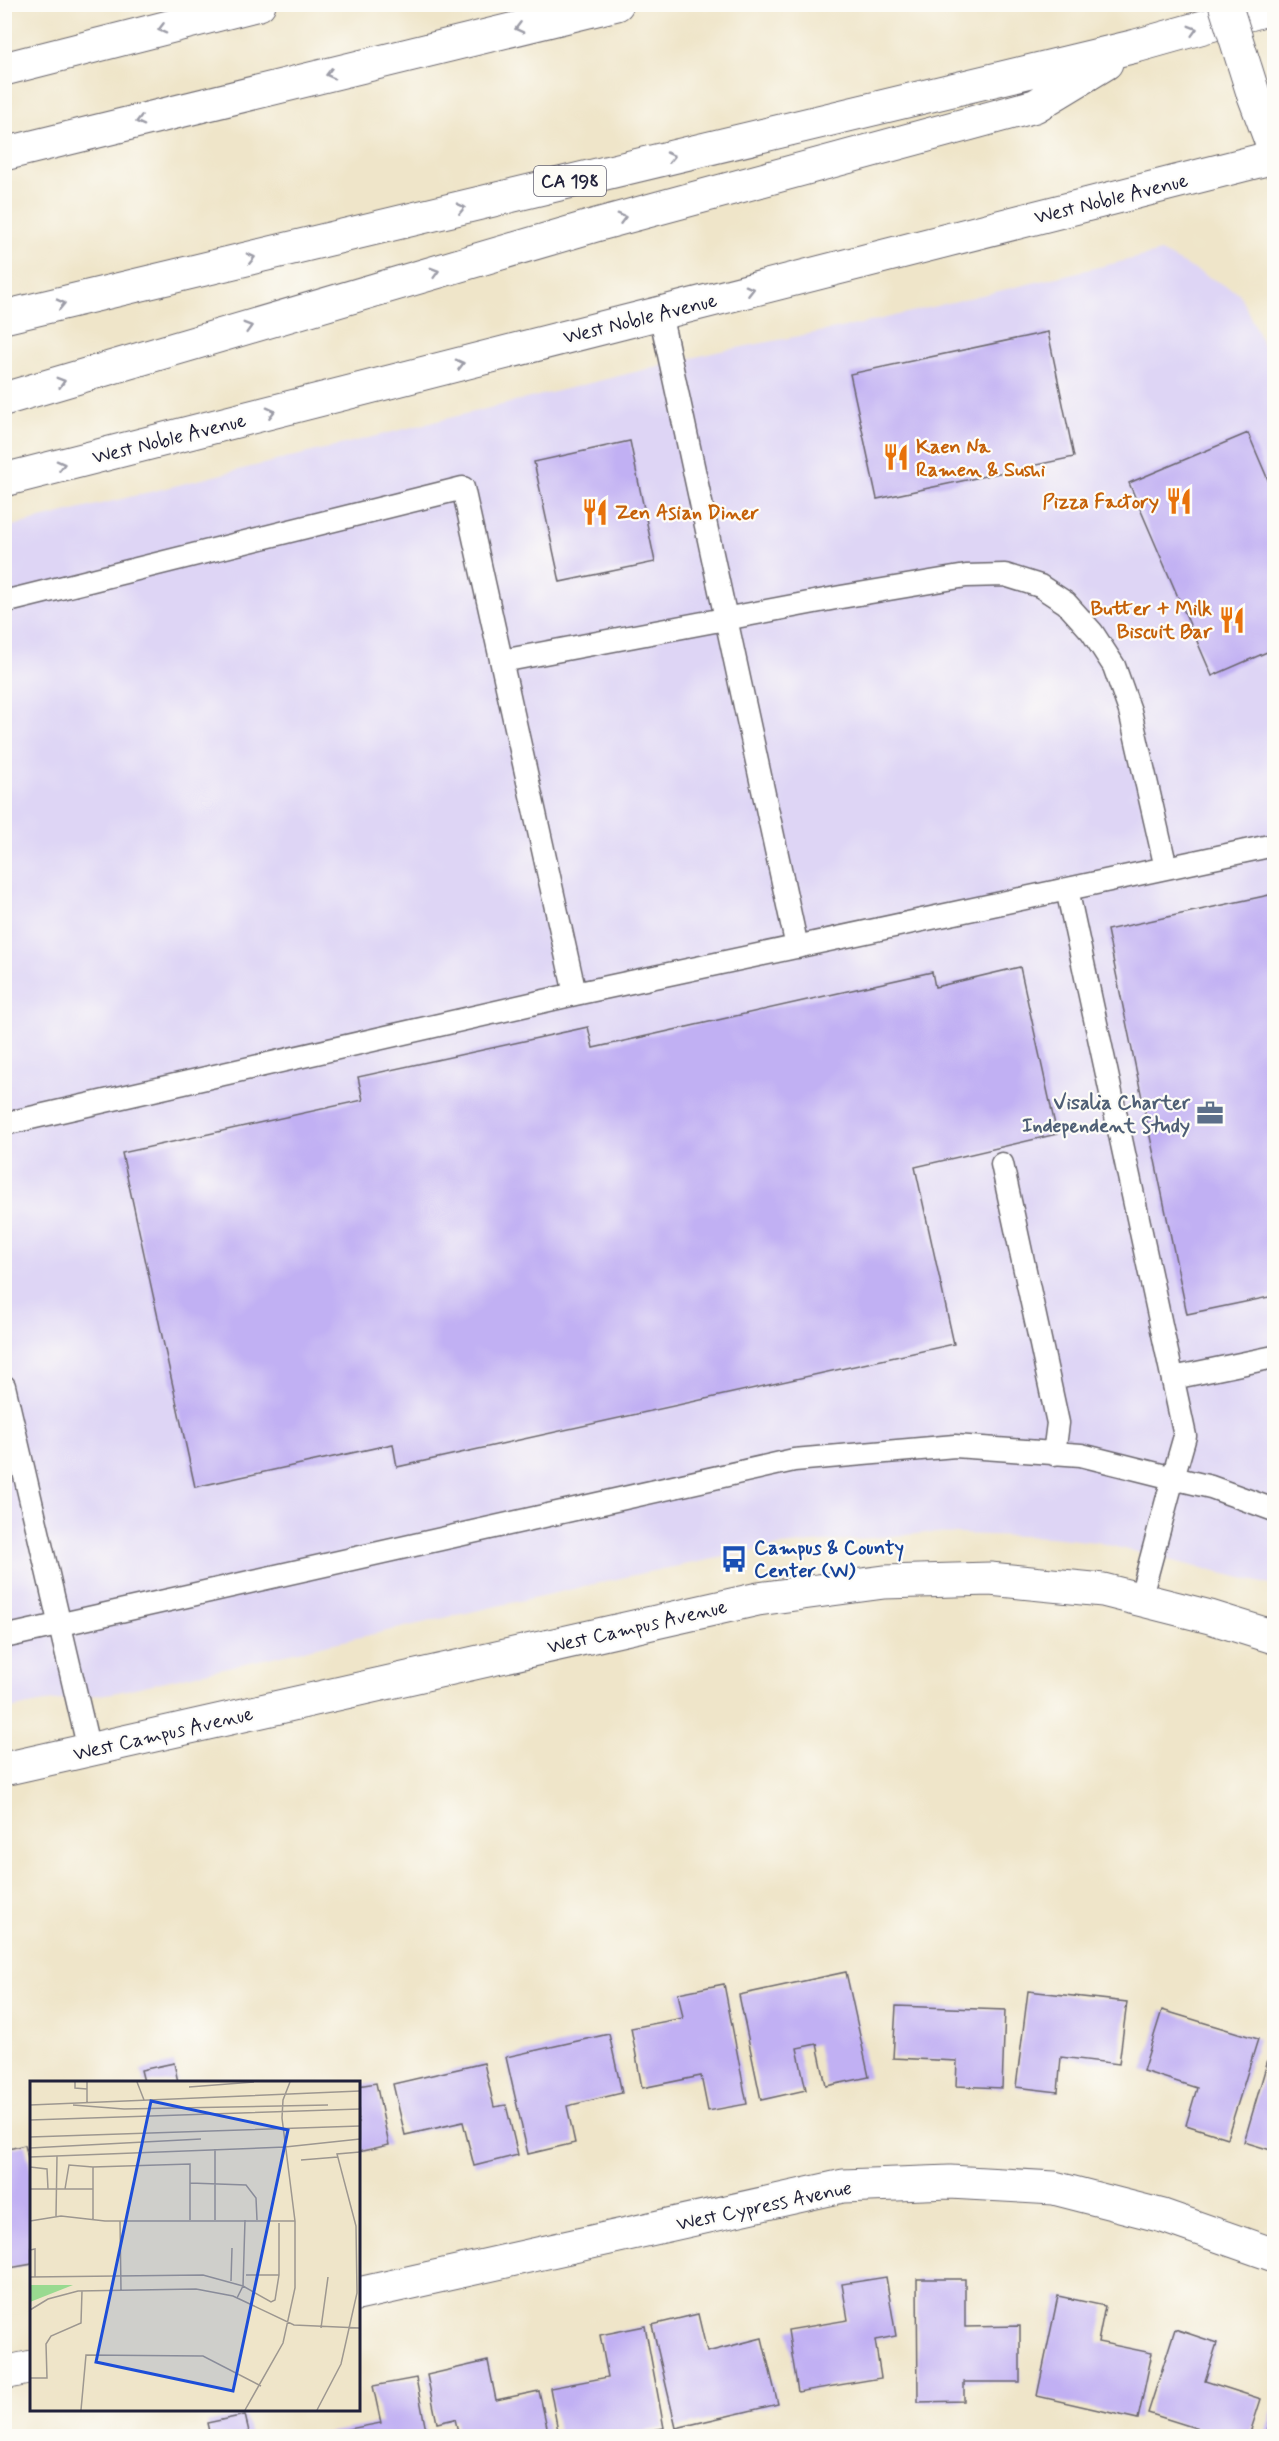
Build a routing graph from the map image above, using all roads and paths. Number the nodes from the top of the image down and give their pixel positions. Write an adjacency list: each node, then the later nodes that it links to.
1 (260, 4): 6 (main road, one-way to 6)
2 (617, 4): 8 (main road, one-way to 8)
3 (1225, 4): 7 (main road, bridge)
4 (1275, 6): 5 (main road, CA 198, one-way to 4)
5 (1136, 46): 11 (main road, CA 198, one-way to 5); 12 (main road, one-way to 5)
6 (4, 69)
7 (1275, 149)
8 (4, 154)
9 (1275, 157): 10 (main road, West Noble Avenue, one-way to 9)
10 (660, 313): 13 (main road, West Noble Avenue, one-way to 10); 15 (lane)
11 (4, 317)
12 (4, 399)
13 (4, 480)
14 (4, 602): 16 (lane)
15 (726, 618): 16 (lane); 18 (lane); 20 (lane)
16 (502, 661): 21 (lane)
17 (1275, 845): 18 (lane)
18 (1166, 868): 19 (lane)
19 (1067, 889): 20 (lane); 25 (lane)
20 (797, 947): 21 (lane)
21 (575, 994): 22 (lane)
22 (4, 1124)
23 (1002, 1164): 27 (lane)
24 (1275, 1357): 25 (lane)
25 (1173, 1378): 28 (lane)
26 (4, 1386): 31 (lane)
27 (1054, 1454): 28 (lane); 31 (lane)
28 (1173, 1478): 29 (lane); 30 (lane)
29 (1275, 1510)
30 (1140, 1600): 33 (main road, West Campus Avenue); 34 (main road, West Campus Avenue)
31 (61, 1624): 32 (lane); 34 (lane)
32 (4, 1637)
33 (1275, 1637)
34 (90, 1750): 35 (main road, West Campus Avenue)
35 (4, 1769)
36 (1275, 2255): 37 (main road, West Cypress Avenue)
37 (360, 2294)
38 (30, 2367): 39 (main road)
39 (4, 2373)

